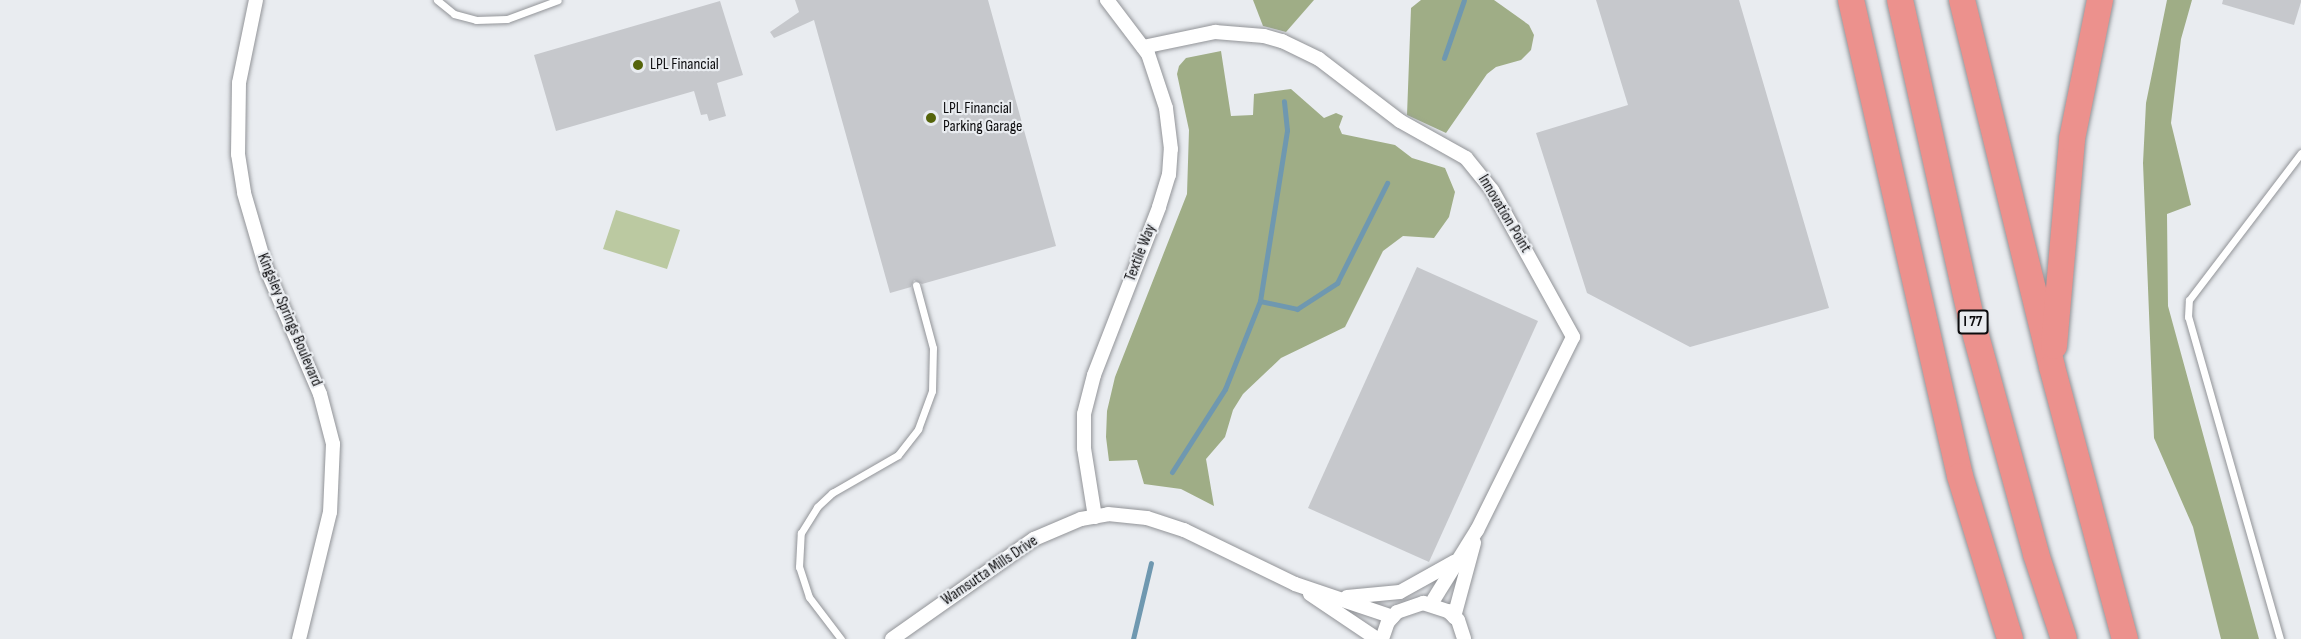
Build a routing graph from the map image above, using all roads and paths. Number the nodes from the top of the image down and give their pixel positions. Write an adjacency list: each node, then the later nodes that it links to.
1 (256, 0): 23 (street, Kingsley Springs Boulevard)
2 (437, 0): 10 (lane)
3 (534, 0): 10 (lane)
4 (558, 0): 10 (lane)
5 (1107, 0): 11 (street, Textile Way)
6 (1851, 0): 29 (highway)
7 (1900, 0): 30 (highway, I 77)
8 (1962, 0): 14 (highway)
9 (2100, 0): 14 (highway)
10 (541, 5)
11 (1143, 47): 15 (street, Textile Way); 16 (street, Innovation Point)
12 (2301, 153): 32 (lane)
13 (916, 285): 24 (lane)
14 (2052, 368): 31 (highway)
15 (1095, 517): 18 (street); 25 (street, Wamsutta Mills Drive)
16 (1478, 530): 17 (street, Innovation Point); 21 (street, Innovation Point)
17 (1460, 557): 19 (street); 20 (street, Innovation Point)
18 (1295, 584): 19 (street); 26 (street)
19 (1335, 597): 22 (street)
20 (1431, 604): 21 (street); 22 (street)
21 (1454, 616): 28 (street)
22 (1393, 617): 27 (street)
23 (299, 639)
24 (841, 639)
25 (892, 639)
26 (1377, 639)
27 (1382, 639)
28 (1464, 639)
29 (2010, 639)
30 (2064, 639)
31 (2126, 639)
32 (2280, 639)

